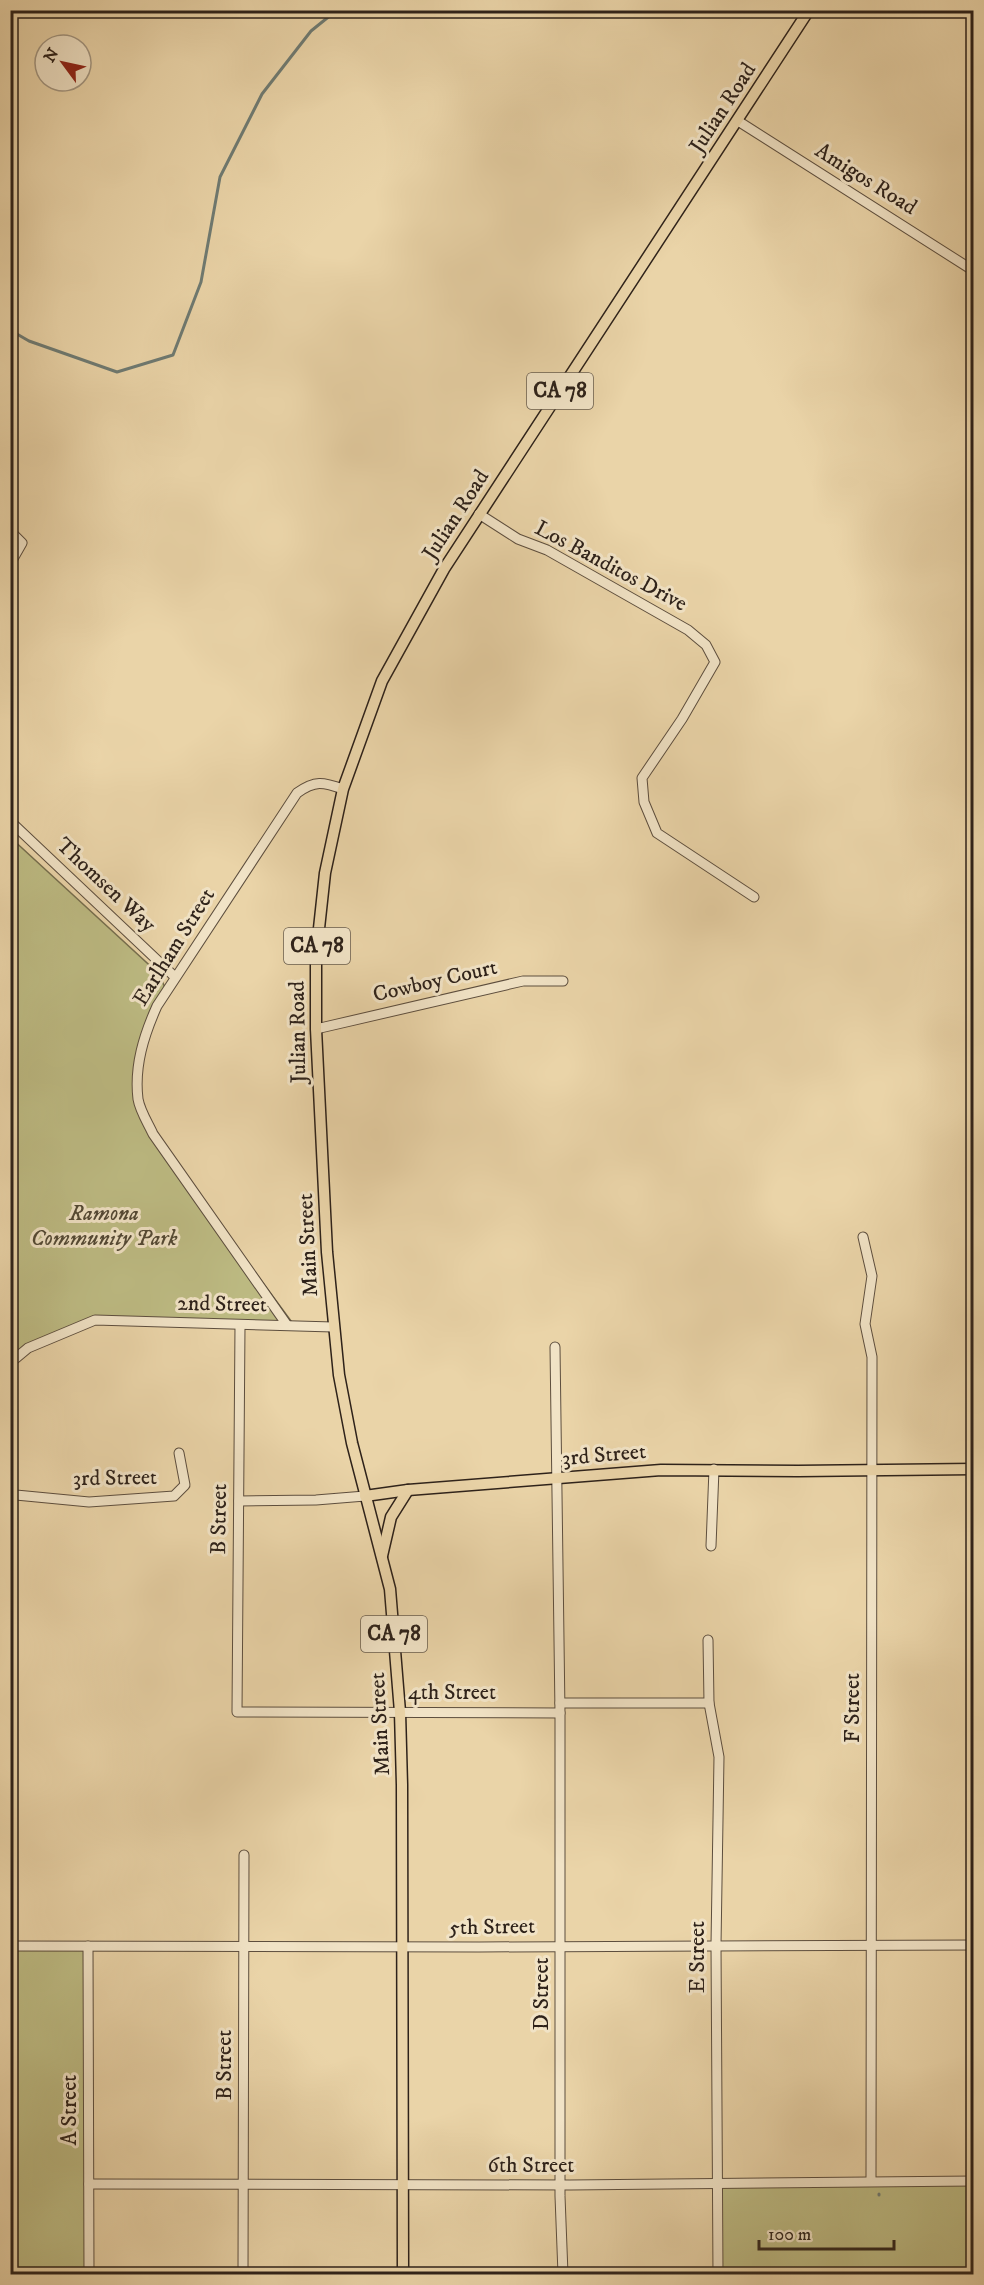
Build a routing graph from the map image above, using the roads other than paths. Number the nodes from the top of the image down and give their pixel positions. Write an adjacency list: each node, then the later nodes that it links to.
1 (809, 10): 2 (main road, Julian Road / CA 78)
2 (738, 121): 3 (street, Amigos Road); 4 (main road, Julian Road / CA 78)
3 (974, 271)
4 (480, 514): 7 (main road, Julian Road / CA 78); 9 (street, Los Banditos Drive)
5 (10, 531): 6 (street)
6 (10, 564)
7 (344, 789): 10 (street, Earlham Street); 12 (main road, Julian Road / CA 78)
8 (10, 821): 10 (street, Thomsen Way)
9 (753, 897)
10 (175, 976): 15 (street, Earlham Street)
11 (564, 981): 12 (street, Cowboy Court)
12 (316, 1029): 13 (main road, Julian Road / CA 78)
13 (320, 1106): 17 (main road, Main Street / CA 78)
14 (863, 1237): 23 (street, F Street)
15 (287, 1325): 16 (street, 2nd Street); 17 (street, 2nd Street)
16 (240, 1326): 19 (street, 2nd Street); 28 (street, B Street)
17 (333, 1327): 27 (main road, Main Street / CA 78)
18 (555, 1347): 24 (street, D Street)
19 (10, 1363)
20 (179, 1453): 26 (street, 3rd Street)
21 (714, 1469): 23 (main road, 3rd Street); 24 (main road, 3rd Street); 29 (street)
22 (974, 1469): 23 (main road, 3rd Street)
23 (872, 1470): 37 (street, F Street)
24 (558, 1479): 25 (main road, 3rd Street); 33 (street, D Street)
25 (408, 1490): 27 (main road, 3rd Street); 30 (main road)
26 (10, 1492)
27 (365, 1496): 28 (street, 3rd Street); 30 (main road, Main Street / CA 78)
28 (239, 1501): 34 (street, B Street)
29 (711, 1546)
30 (382, 1557): 35 (main road, Main Street / CA 78)
31 (708, 1640): 32 (street, E Street)
32 (709, 1703): 33 (street, 4th Street); 38 (street, E Street)
33 (560, 1708): 35 (street, 4th Street); 43 (street, D Street)
34 (237, 1712): 35 (street, 4th Street)
35 (400, 1712): 44 (main road, Main Street / CA 78)
36 (244, 1856): 42 (street, B Street)
37 (872, 1944): 38 (street, 5th Street); 39 (street, 5th Street); 45 (street, F Street)
38 (716, 1945): 43 (street, 5th Street); 47 (street, E Street)
39 (974, 1945)
40 (10, 1946): 41 (street, 5th Street)
41 (88, 1946): 42 (street, 5th Street); 48 (street, A Street)
42 (245, 1946): 44 (street, 5th Street); 49 (street, B Street)
43 (560, 1946): 44 (street, 5th Street); 51 (street, D Street)
44 (401, 1947): 50 (main road, Main Street / CA 78)
45 (872, 2181): 46 (street, 6th Street); 47 (street, 6th Street)
46 (974, 2181)
47 (718, 2182): 51 (street, 6th Street); 56 (street, E Street)
48 (89, 2184): 49 (street, 6th Street); 52 (street, A Street)
49 (243, 2184): 50 (street, 6th Street); 53 (street, B Street)
50 (403, 2184): 51 (street, 6th Street); 54 (main road, Main Street / CA 78)
51 (560, 2184): 55 (street, D Street)
52 (89, 2274)
53 (243, 2274)
54 (404, 2274)
55 (563, 2274)
56 (718, 2274)

